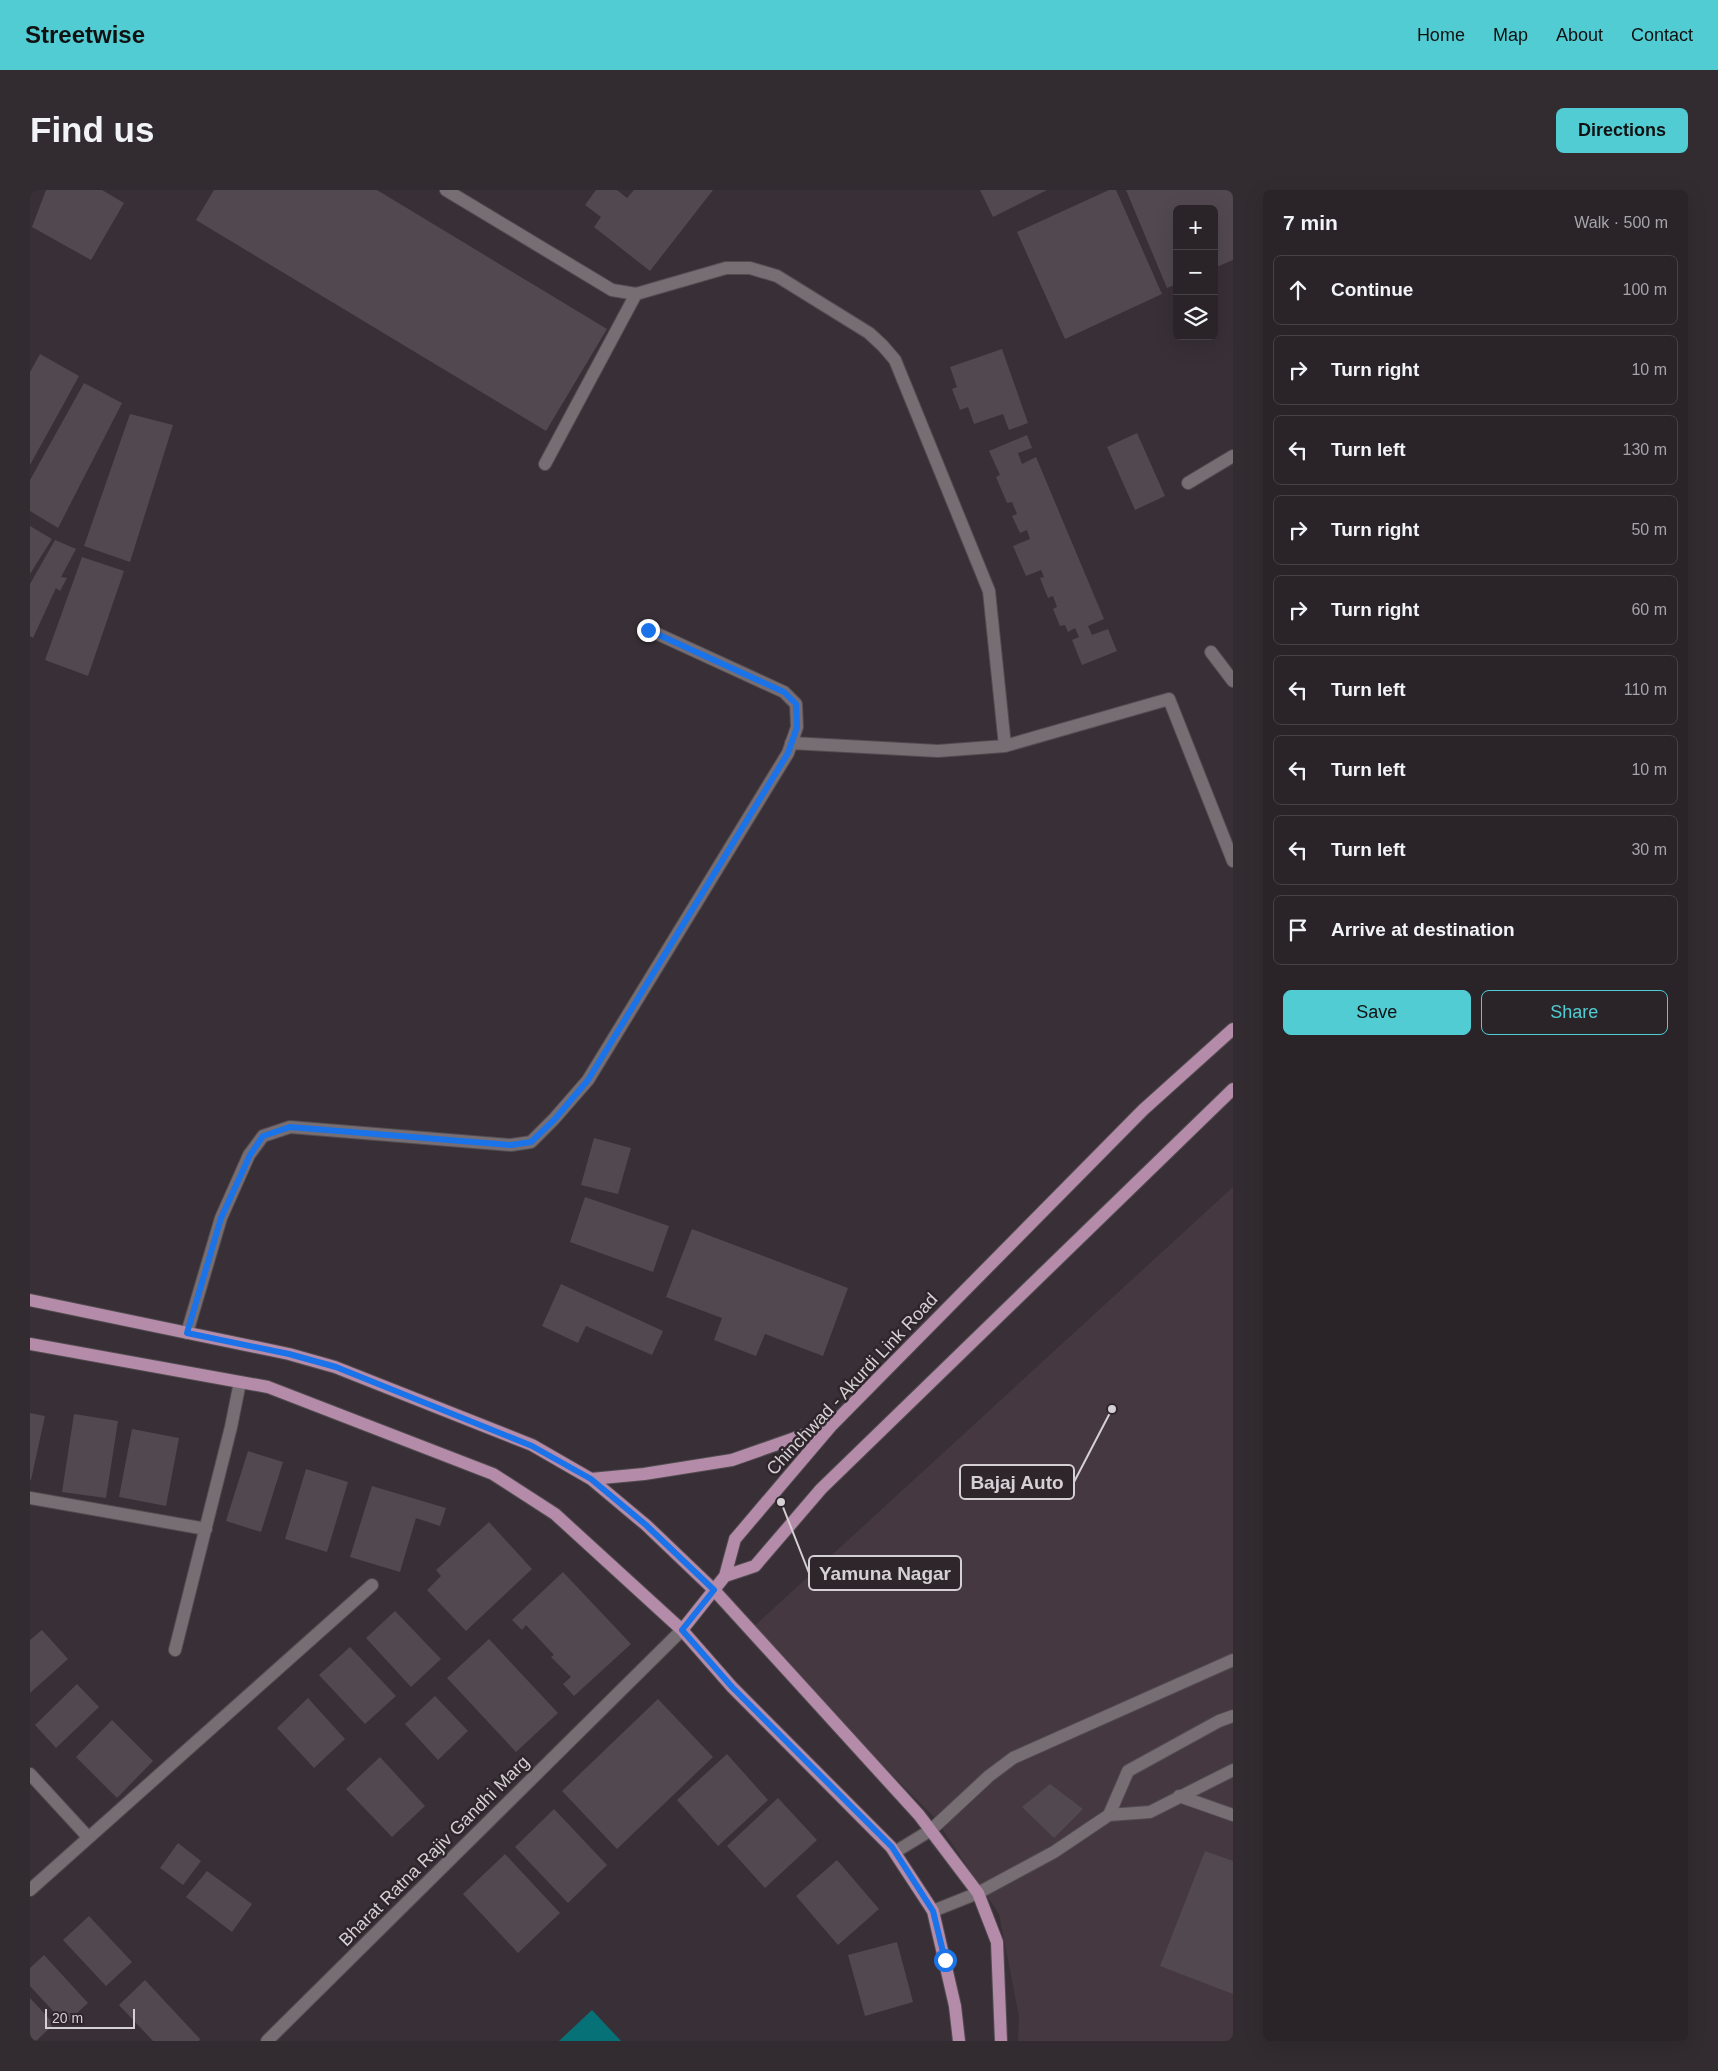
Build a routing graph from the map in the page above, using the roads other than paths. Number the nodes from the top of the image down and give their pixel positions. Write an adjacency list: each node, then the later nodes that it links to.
1 (446, 190): 2 (street)
2 (636, 294): 4 (street); 10 (street)
3 (1233, 456): 5 (street)
4 (545, 464)
5 (1188, 483)
6 (648, 630): 9 (street)
7 (1211, 652): 8 (street)
8 (1233, 681)
9 (791, 743): 10 (street); 15 (street)
10 (1005, 746): 11 (street)
11 (1233, 861)
12 (1233, 1029): 18 (main road, Chinchwad - Akurdi Link Road)
13 (1233, 1089): 22 (main road)
14 (30, 1300): 15 (main road)
15 (187, 1333): 19 (main road)
16 (30, 1344): 17 (main road)
17 (240, 1382): 21 (street); 25 (main road)
18 (831, 1426): 19 (main road); 22 (main road, Chinchwad - Akurdi Link Road)
19 (591, 1479): 24 (main road)
20 (30, 1498): 21 (street)
21 (206, 1529): 26 (street)
22 (725, 1576): 24 (main road)
23 (372, 1585): 35 (street)
24 (714, 1590): 25 (main road); 34 (main road)
25 (682, 1630): 36 (main road); 40 (street, Bharat Ratna Rajiv Gandhi Marg)
26 (175, 1650)
27 (1233, 1660): 34 (street)
28 (1233, 1716): 32 (street)
29 (1233, 1770): 31 (street)
30 (30, 1774): 35 (street)
31 (1179, 1796): 32 (street); 33 (street)
32 (1109, 1815): 38 (street)
33 (1233, 1815)
34 (931, 1830): 36 (street); 38 (main road)
35 (88, 1837): 37 (street)
36 (895, 1852): 39 (main road)
37 (30, 1890)
38 (978, 1893): 39 (street); 42 (main road)
39 (933, 1911): 41 (main road)
40 (267, 2041)
41 (959, 2041)
42 (1001, 2041)

